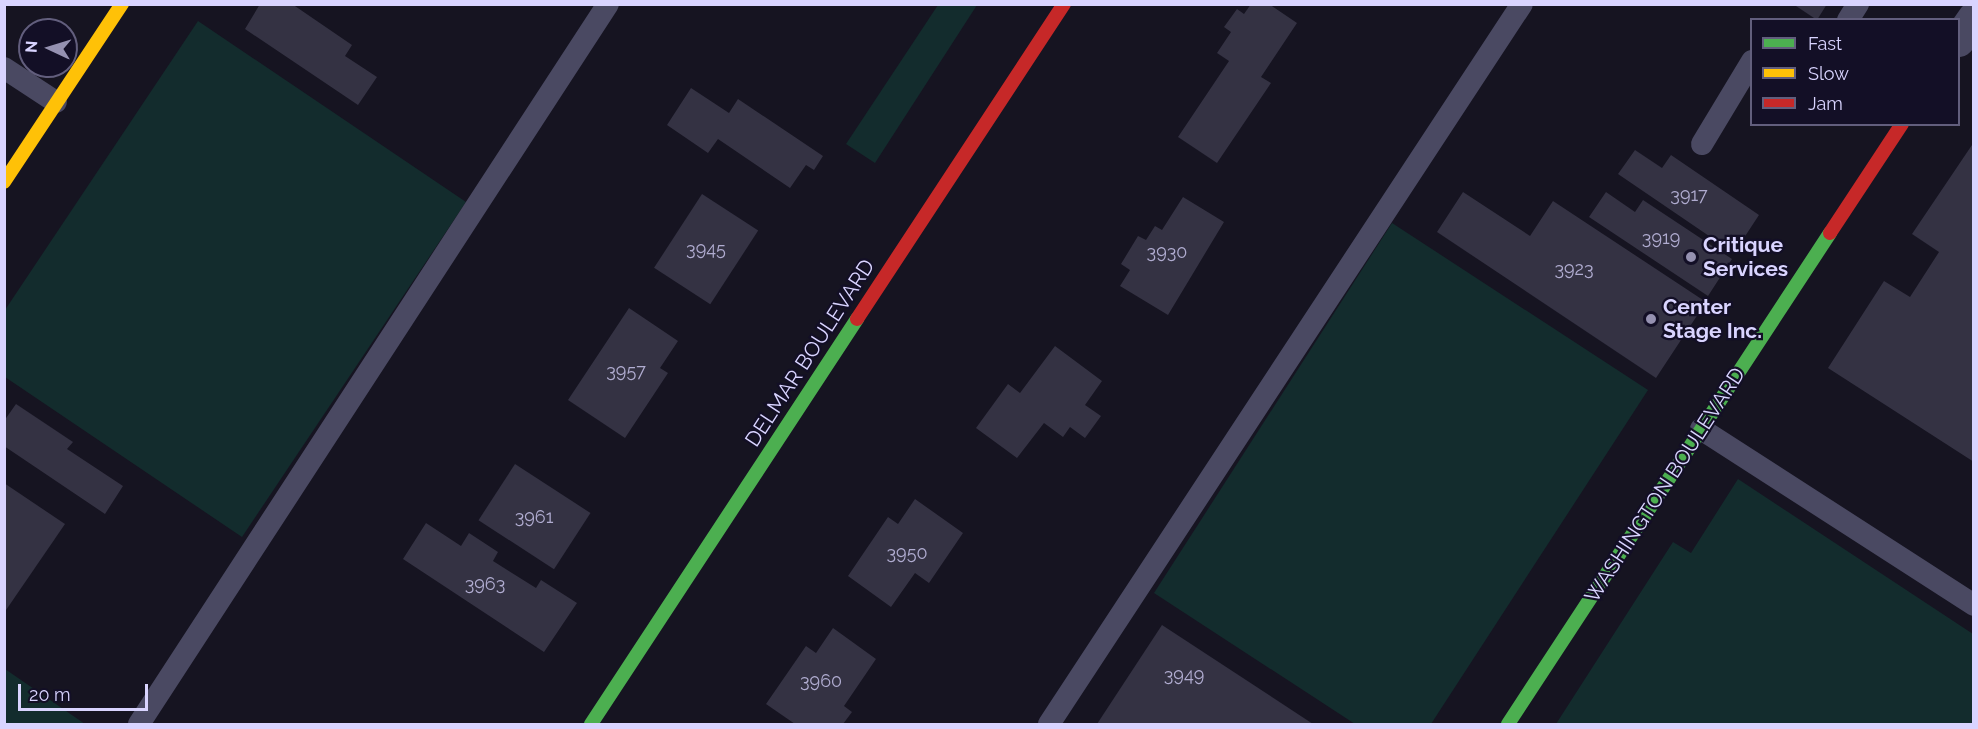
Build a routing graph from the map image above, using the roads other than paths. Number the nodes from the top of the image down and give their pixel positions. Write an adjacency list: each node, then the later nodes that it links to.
1 (122, 4): 11 (street)
2 (608, 4): 17 (lane)
3 (1064, 4): 18 (street, DELMAR BOULEVARD)
4 (1522, 4): 19 (lane)
5 (1858, 4): 7 (lane)
6 (1974, 17): 8 (street)
7 (1849, 18)
8 (1960, 38)
9 (1750, 65): 13 (lane)
10 (4, 68): 11 (lane)
11 (56, 102): 14 (street)
12 (1901, 126): 15 (street, WASHINGTON BOULEVARD)
13 (1702, 144)
14 (4, 182)
15 (1701, 429): 16 (lane); 20 (street, WASHINGTON BOULEVARD)
16 (1974, 605)
17 (140, 724)
18 (591, 724)
19 (1049, 724)
20 (1508, 724)

